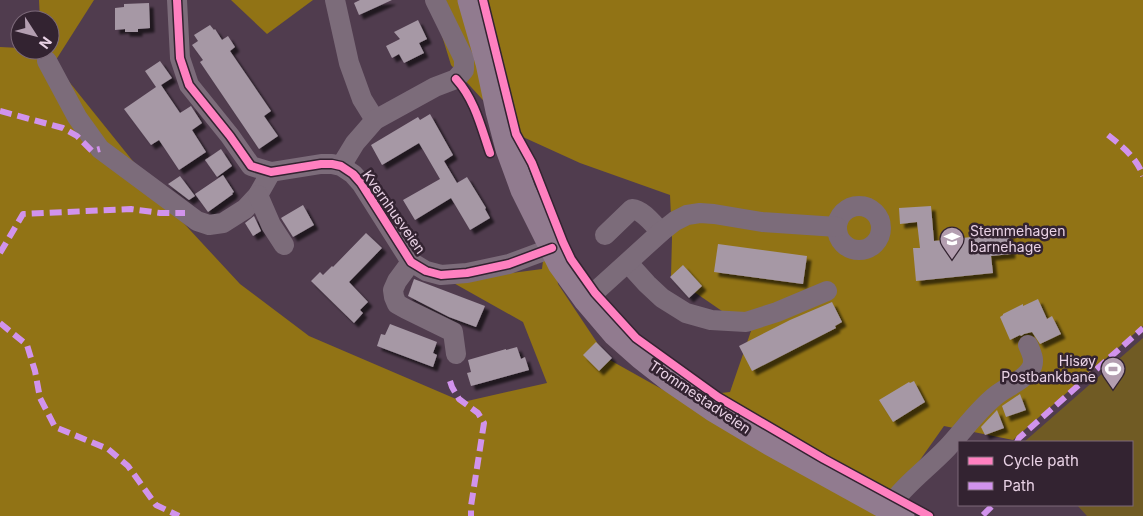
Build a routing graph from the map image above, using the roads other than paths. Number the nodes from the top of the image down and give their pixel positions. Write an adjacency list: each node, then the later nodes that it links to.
1 (177, 0): 8 (street)
2 (335, 0): 6 (street)
3 (435, 0): 6 (street)
4 (470, 0): 14 (main road, Trommestadveien)
5 (47, 61): 9 (street)
6 (375, 120): 7 (street)
7 (341, 166): 8 (street); 15 (street, Kvernhusveien)
8 (271, 172): 9 (street)
9 (258, 195): 13 (street)
10 (837, 227): 11 (street)
11 (661, 232): 12 (street); 16 (street)
12 (606, 235)
13 (284, 245)
14 (552, 248): 15 (street, Kvernhusveien); 18 (main road, Trommestadveien)
15 (411, 262): 20 (street)
16 (628, 263): 17 (street); 18 (street)
17 (827, 292)
18 (586, 300): 21 (main road, Trommestadveien)
19 (1028, 345): 21 (street)
20 (456, 354)
21 (895, 512)

